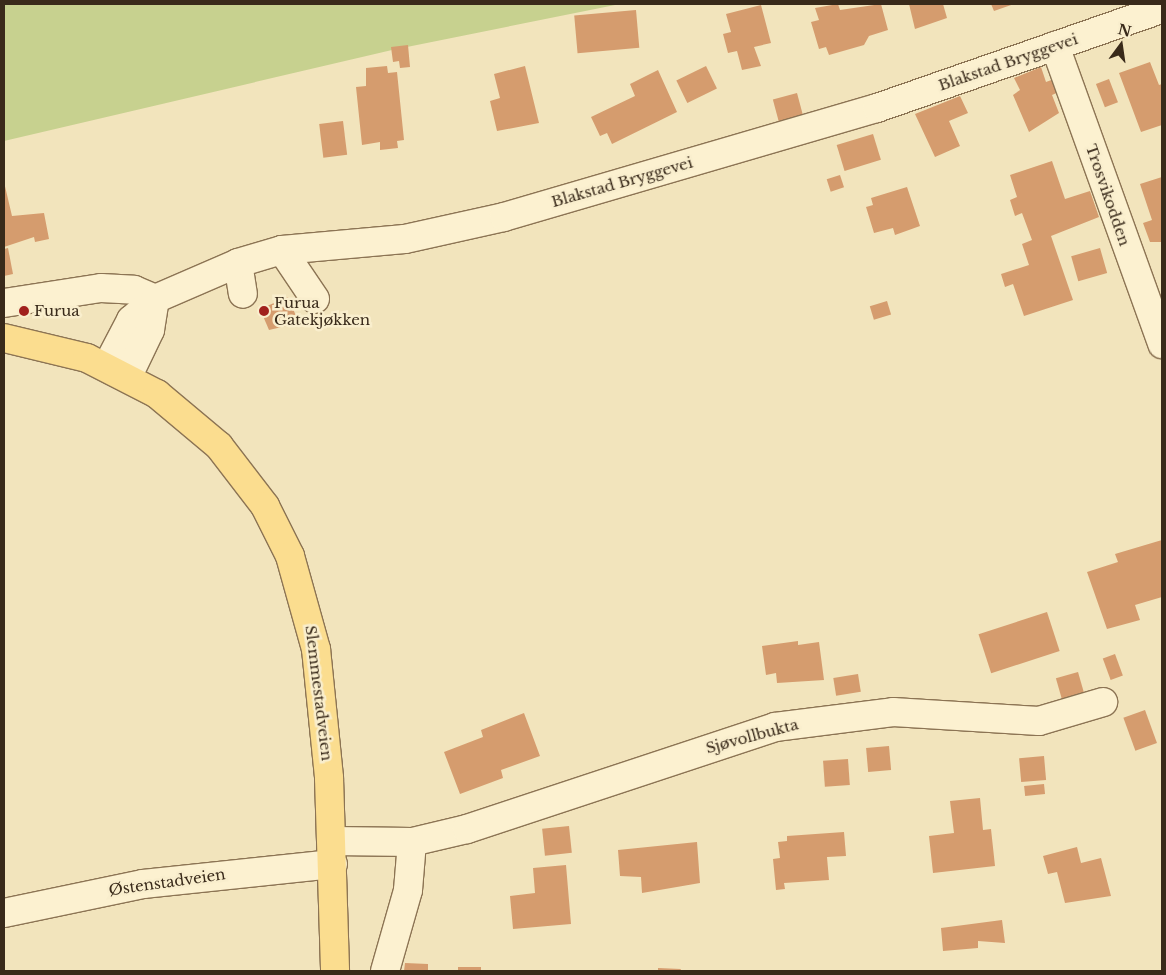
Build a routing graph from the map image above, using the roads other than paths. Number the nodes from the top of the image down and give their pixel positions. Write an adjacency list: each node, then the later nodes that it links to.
1 (1162, 9): 2 (street, Blakstad Bryggevei)
2 (1055, 46): 3 (street, Blakstad Bryggevei); 10 (street, Trosvikodden)
3 (282, 250): 4 (street, Blakstad Bryggevei); 7 (street)
4 (238, 263): 5 (street); 6 (street, Blakstad Bryggevei)
5 (243, 294)
6 (155, 299): 8 (street); 11 (street, Blakstad Bryggevei)
7 (315, 299)
8 (4, 303)
9 (4, 338): 11 (main road, Slemmestadveien)
10 (1162, 344)
11 (118, 371): 14 (main road, Slemmestadveien)
12 (1103, 702): 13 (street, Sjøvollbukta)
13 (412, 842): 14 (street, Sjøvollbukta); 17 (street)
14 (333, 853): 15 (street, Østenstadveien); 16 (main road, Slemmestadveien)
15 (4, 913)
16 (335, 971)
17 (385, 971)

